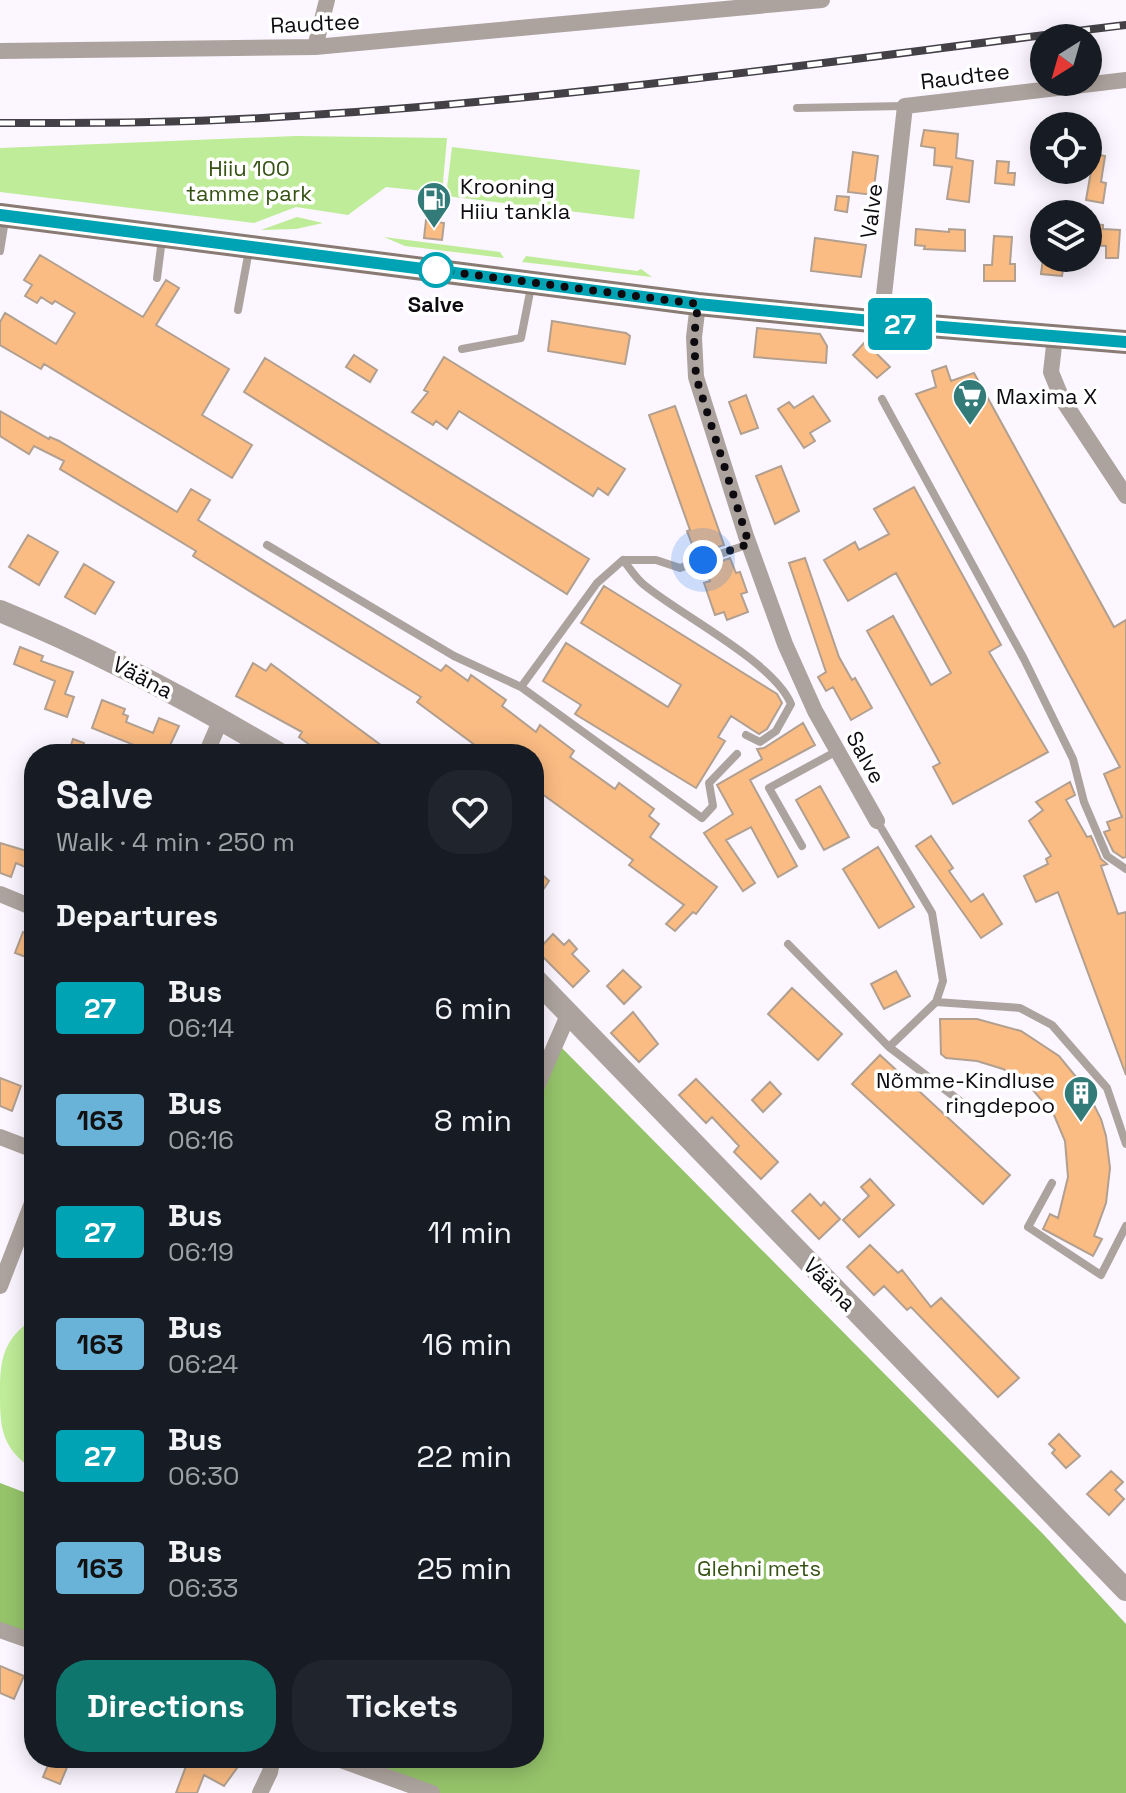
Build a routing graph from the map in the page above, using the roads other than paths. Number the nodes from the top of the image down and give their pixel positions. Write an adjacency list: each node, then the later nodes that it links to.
1 (327, 0): 3 (street)
2 (822, 0): 3 (street, Raudtee)
3 (315, 47): 4 (street, Raudtee)
4 (0, 51)
5 (1126, 80): 6 (street, Raudtee)
6 (905, 106): 7 (lane); 16 (street, Valve)
7 (797, 108)
8 (3, 215): 9 (main road); 11 (lane)
9 (162, 234): 10 (main road); 12 (lane)
10 (250, 246): 13 (main road); 15 (lane)
11 (0, 251)
12 (157, 278)
13 (531, 282): 14 (main road); 19 (lane)
14 (698, 304): 16 (main road); 22 (street, Salve)
15 (238, 310)
16 (881, 322): 17 (main road)
17 (1055, 337): 18 (main road); 21 (street)
18 (1126, 342)
19 (462, 349)
20 (882, 399): 35 (lane)
21 (1126, 496)
22 (749, 544): 24 (lane); 31 (street, Salve)
23 (267, 545): 26 (lane)
24 (623, 560): 26 (lane); 28 (lane)
25 (0, 611): 27 (street, Vääna)
26 (521, 687): 32 (lane)
27 (221, 719): 29 (street); 30 (street, Vääna)
28 (746, 735)
29 (210, 744)
30 (263, 744)
31 (837, 751): 33 (street, Salve); 34 (lane)
32 (737, 754)
33 (877, 821): 40 (lane)
34 (802, 846)
35 (1126, 869)
36 (0, 894): 37 (street)
37 (24, 904)
38 (788, 944): 42 (lane)
39 (544, 988): 41 (street, Vääna)
40 (936, 1002): 42 (lane); 46 (lane)
41 (569, 1013): 43 (street); 52 (street, Vääna)
42 (889, 1047): 44 (lane)
43 (544, 1070)
44 (977, 1114)
45 (0, 1137): 47 (street)
46 (1126, 1144)
47 (24, 1146)
48 (1052, 1183): 50 (lane)
49 (24, 1224): 51 (street)
50 (1126, 1226)
51 (0, 1286)
52 (1126, 1590)
53 (0, 1630): 54 (street)
54 (24, 1638)
55 (269, 1768): 57 (street)
56 (363, 1768): 58 (street)
57 (260, 1793)
58 (432, 1793)

